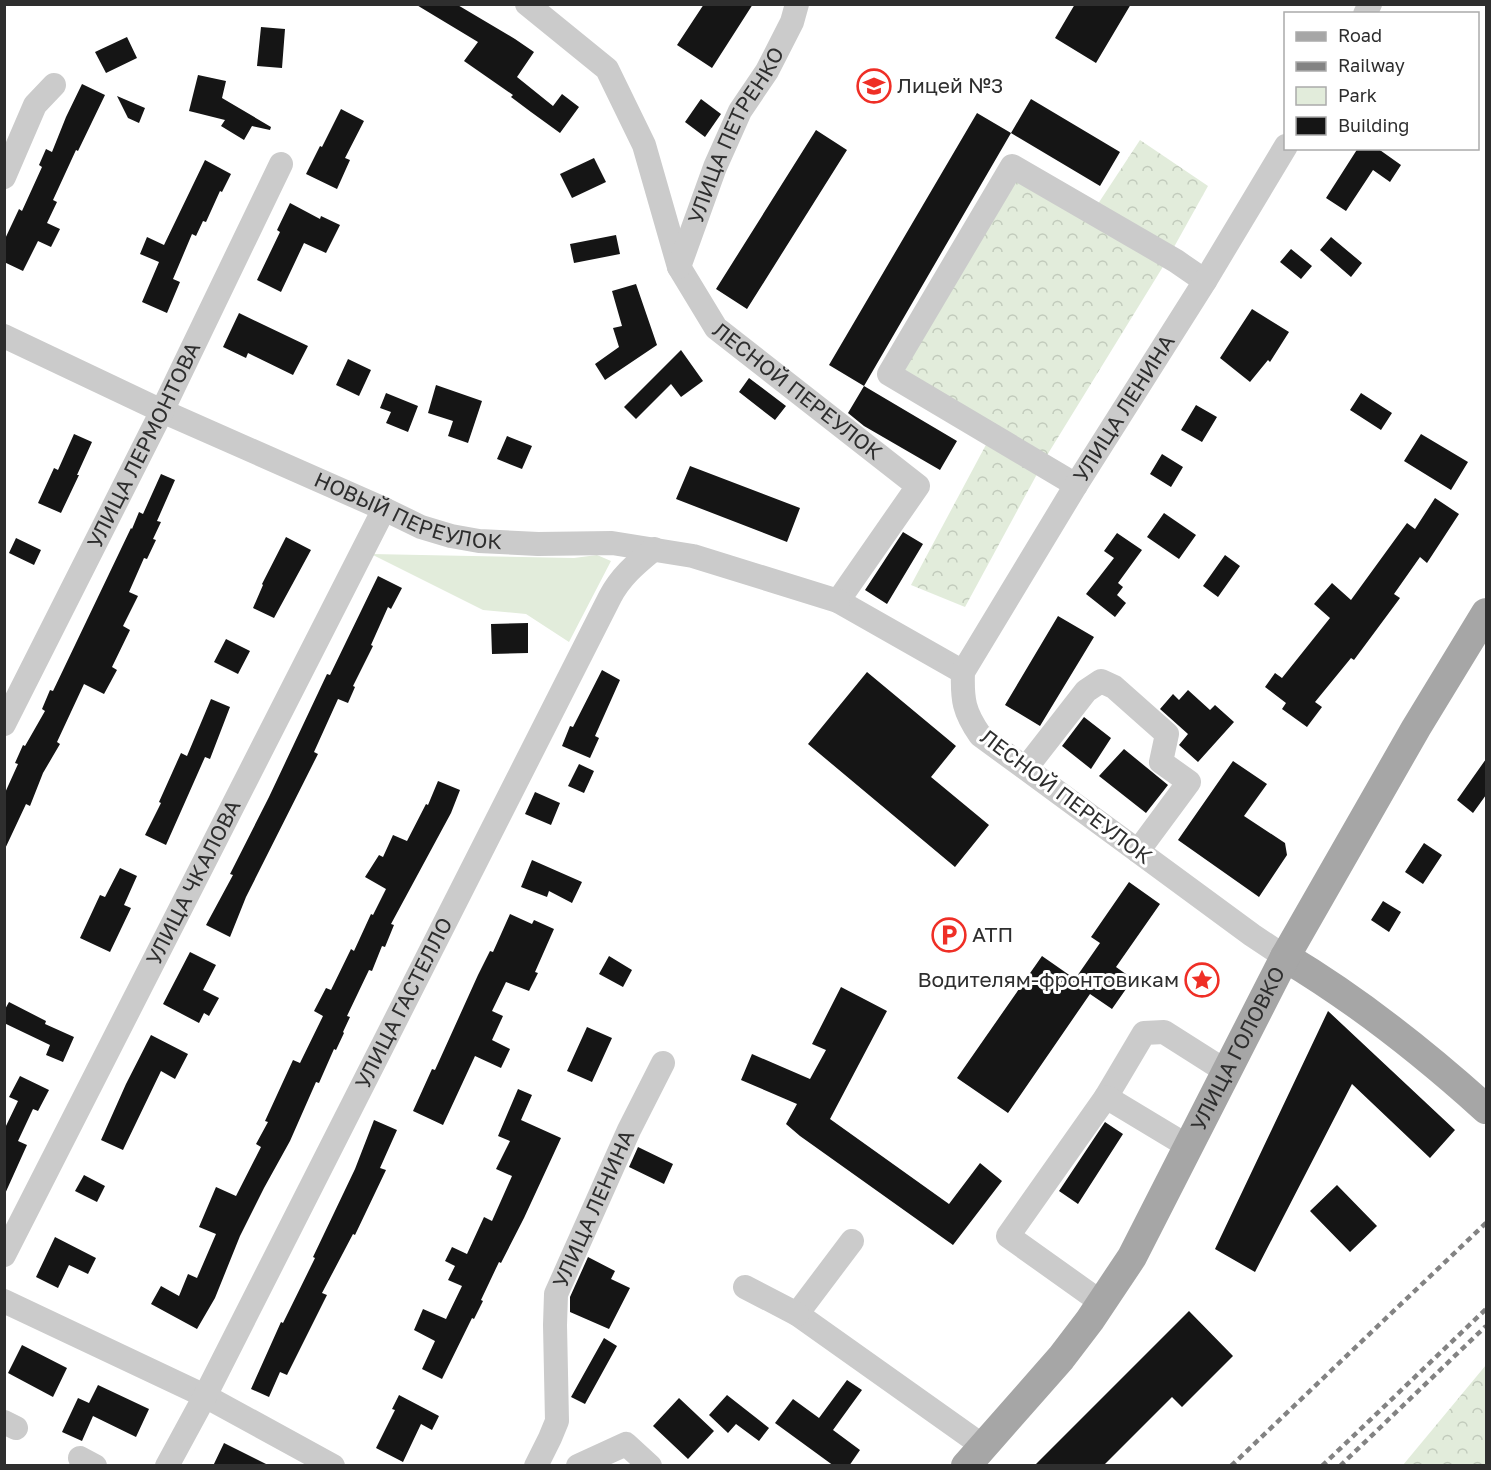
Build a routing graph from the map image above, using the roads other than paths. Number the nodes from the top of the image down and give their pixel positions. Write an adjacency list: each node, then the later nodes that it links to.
1 (527, 4): 7 (street, ЛЕСНОЙ ПЕРЕУЛОК)
2 (797, 4): 7 (street, УЛИЦА ПЕТРЕНКО)
3 (54, 85): 6 (street)
4 (1284, 149): 8 (street, УЛИЦА ЛЕНИНА)
5 (281, 164): 10 (street, УЛИЦА ЛЕРМОНТОВА)
6 (4, 177)
7 (679, 267): 14 (street, ЛЕСНОЙ ПЕРЕУЛОК)
8 (1205, 281): 11 (street, УЛИЦА ЛЕНИНА); 11 (street)
9 (4, 336): 10 (street, НОВЫЙ ПЕРЕУЛОК)
10 (162, 411): 12 (street, НОВЫЙ ПЕРЕУЛОК); 17 (street, УЛИЦА ЛЕРМОНТОВА)
11 (1076, 485): 16 (street, УЛИЦА ЛЕНИНА)
12 (384, 509): 13 (street, НОВЫЙ ПЕРЕУЛОК); 27 (street, УЛИЦА ЧКАЛОВА)
13 (654, 549): 14 (street, НОВЫЙ ПЕРЕУЛОК); 32 (street, УЛИЦА ГАСТЕЛЛО)
14 (838, 601): 16 (street)
15 (1486, 613): 20 (main road, УЛИЦА ГОЛОВКО)
16 (963, 672): 18 (street, ЛЕСНОЙ ПЕРЕУЛОК)
17 (4, 724)
18 (1026, 768): 19 (street, ЛЕСНОЙ ПЕРЕУЛОК); 19 (street)
19 (1138, 851): 20 (street, ЛЕСНОЙ ПЕРЕУЛОК)
20 (1285, 957): 22 (main road, УЛИЦА ГОЛОВКО); 24 (main road, ЛЕСНОЙ ПЕРЕУЛОК)
21 (663, 1063): 36 (street, УЛИЦА ЛЕНИНА)
22 (1227, 1072): 23 (street); 25 (main road, УЛИЦА ГОЛОВКО)
23 (1106, 1097): 25 (street); 30 (street)
24 (1486, 1109)
25 (1189, 1147): 30 (main road, УЛИЦА ГОЛОВКО)
26 (852, 1241): 31 (street)
27 (4, 1255)
28 (745, 1287): 31 (street)
29 (4, 1300): 32 (street)
30 (1102, 1303): 33 (main road, УЛИЦА ГОЛОВКО)
31 (798, 1314): 33 (street)
32 (205, 1396): 34 (street, УЛИЦА ГАСТЕЛЛО); 35 (street)
33 (974, 1456)
34 (167, 1466)
35 (333, 1466)
36 (536, 1466)
37 (578, 1466): 38 (street)
38 (650, 1466)

